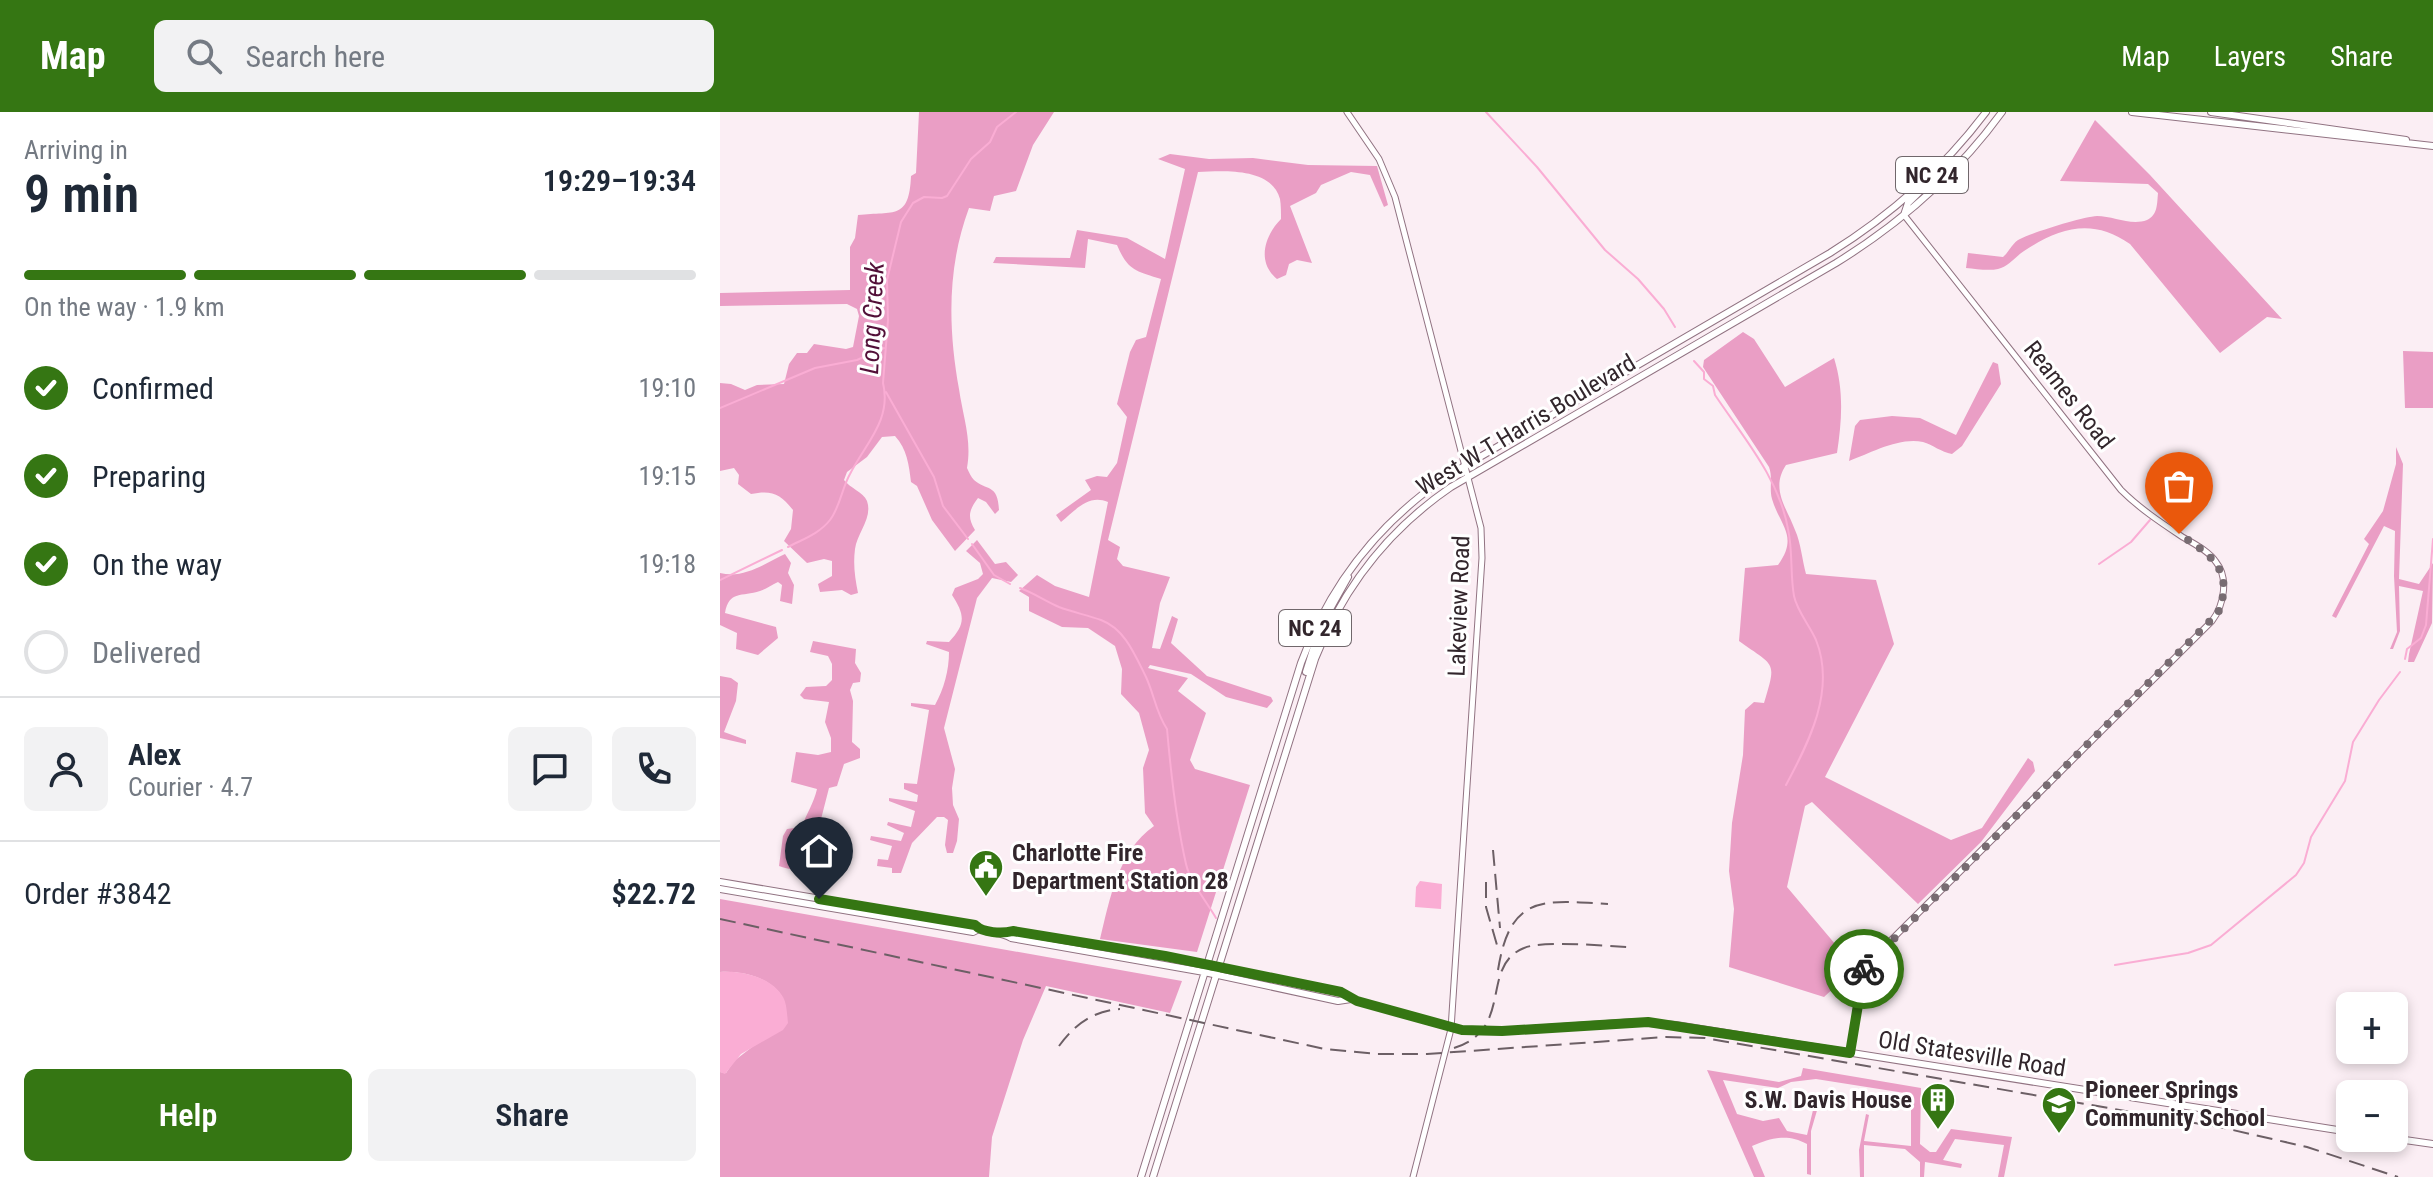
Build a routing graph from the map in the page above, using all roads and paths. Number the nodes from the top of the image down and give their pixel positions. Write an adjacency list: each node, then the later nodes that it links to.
1 (1347, 112): 10 (main road, Lakeview Road)
2 (1986, 112): 7 (main road, West W T Harris Boulevard / NC 24)
3 (2002, 112): 9 (main road, West W T Harris Boulevard / NC 24)
4 (2132, 112): 6 (main road)
5 (2208, 112): 6 (main road); 8 (main road)
6 (2187, 115): 8 (main road)
7 (1960, 145): 9 (main road); 10 (main road, West W T Harris Boulevard / NC 24)
8 (2433, 146)
9 (1904, 215): 11 (main road, West W T Harris Boulevard / NC 24); 25 (main road, Reames Road)
10 (1466, 464): 11 (main road, Lakeview Road); 12 (main road, West W T Harris Boulevard / NC 24)
11 (1469, 476): 14 (main road, West W T Harris Boulevard / NC 24); 24 (main road, Lakeview Road)
12 (1359, 556): 13 (main road, West W T Harris Boulevard / NC 24); 14 (main road)
13 (1317, 623): 15 (main road); 20 (main road, West W T Harris Boulevard / NC 24)
14 (1326, 632): 15 (main road, West W T Harris Boulevard / NC 24)
15 (1300, 707): 19 (main road, West W T Harris Boulevard / NC 24)
16 (720, 882): 18 (main road, Old Statesville Road)
17 (720, 889): 18 (main road, Old Statesville Road)
18 (979, 929): 20 (main road, Old Statesville Road)
19 (1219, 966): 20 (main road, Old Statesville Road); 21 (main road, West W T Harris Boulevard / NC 24); 23 (main road, Old Statesville Road)
20 (1206, 968): 21 (main road, Old Statesville Road); 29 (main road, West W T Harris Boulevard / NC 24)
21 (1216, 974): 22 (main road, Old Statesville Road); 30 (main road, West W T Harris Boulevard / NC 24)
22 (1267, 985): 23 (main road); 23 (main road, Old Statesville Road)
23 (1349, 997): 24 (main road, Old Statesville Road)
24 (1451, 1029): 25 (main road, Old Statesville Road); 31 (main road, Lakeview Road)
25 (1850, 1053): 26 (main road, Old Statesville Road)
26 (2336, 1130)
27 (2408, 1140): 28 (main road)
28 (2433, 1144)
29 (1141, 1177)
30 (1153, 1177)
31 (1413, 1177)

